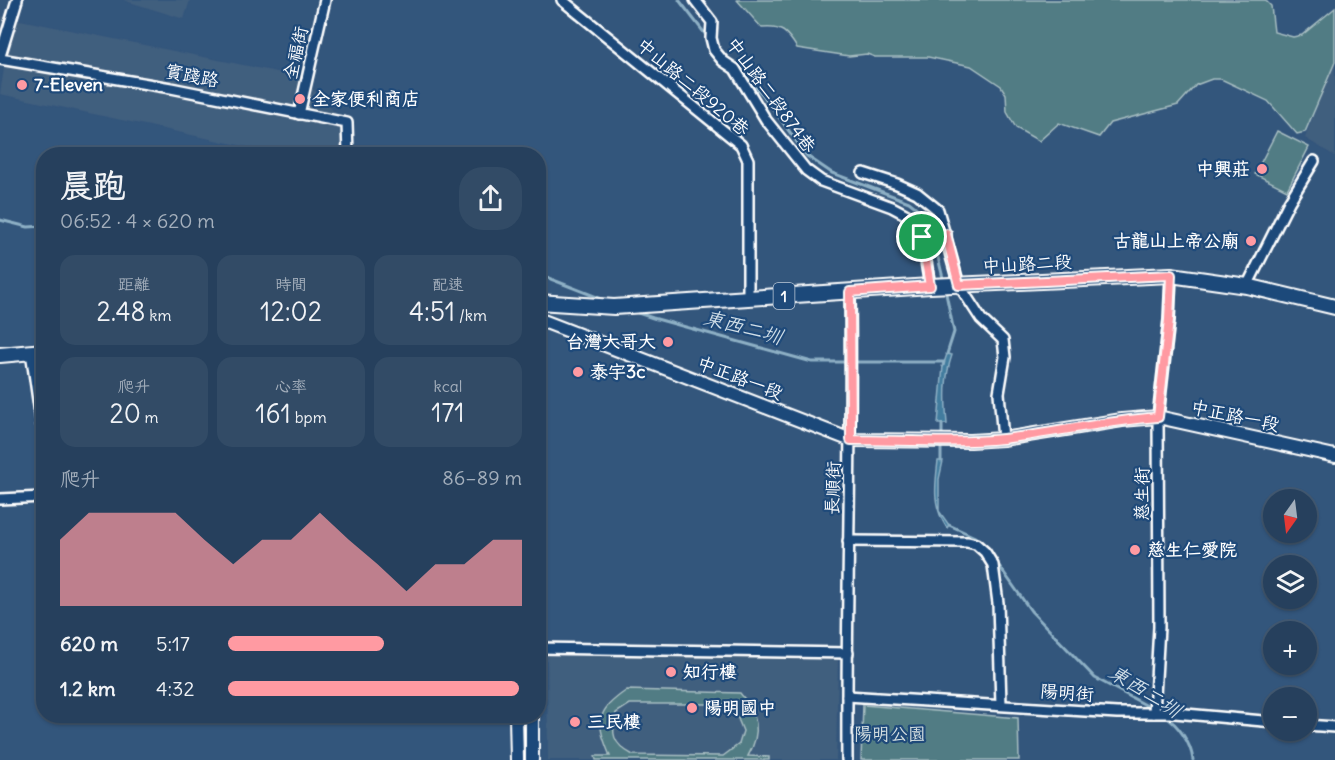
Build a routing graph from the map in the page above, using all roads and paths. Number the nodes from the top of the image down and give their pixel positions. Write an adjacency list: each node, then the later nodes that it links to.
1 (17, 0): 5 (street)
2 (325, 0): 6 (street, 全福街)
3 (562, 0): 17 (street, 中山路二段920巷)
4 (695, 0): 11 (street, 中山路二段874巷)
5 (0, 57): 6 (street, 實踐路)
6 (299, 114): 7 (street, 實踐路)
7 (348, 147)
8 (1314, 160): 15 (street)
9 (863, 173): 10 (street)
10 (946, 234): 11 (street); 14 (street)
11 (922, 237): 13 (street, 中山路二段874巷)
12 (1171, 275): 14 (main road, 中山路二段 / 1); 15 (main road, 中山路二段 / 1); 23 (street, 慈生街)
13 (934, 286): 14 (main road, 中山路二段 / 1); 16 (main road, 中山路二段 / 1)
14 (956, 286): 24 (street)
15 (1247, 286): 19 (main road, 中山路二段 / 1)
16 (850, 292): 17 (main road, 中山路二段 / 1); 25 (street, 長順街)
17 (748, 298): 18 (main road, 中山路二段 / 1)
18 (546, 303)
19 (1335, 307)
20 (546, 322): 25 (street, 中正路一段)
21 (36, 351): 22 (main road)
22 (0, 355)
23 (1158, 417): 24 (street, 中正路一段); 26 (street, 中正路一段); 34 (street, 慈生街)
24 (1003, 439): 25 (street, 中正路一段)
25 (851, 440): 29 (street, 長順街)
26 (1335, 456)
27 (36, 498): 28 (street)
28 (0, 500)
29 (848, 541): 31 (street, 長順街); 33 (street, 長順街)
30 (546, 648): 31 (street)
31 (848, 653): 32 (street, 長順街)
32 (847, 696): 33 (street, 陽明街); 42 (street, 長順街)
33 (1001, 705): 34 (street, 陽明街)
34 (1154, 713): 35 (street, 陽明街)
35 (1263, 721)
36 (516, 723): 40 (street)
37 (532, 723): 41 (street)
38 (1317, 726): 39 (street)
39 (1335, 727)
40 (517, 760)
41 (532, 760)
42 (847, 760)

